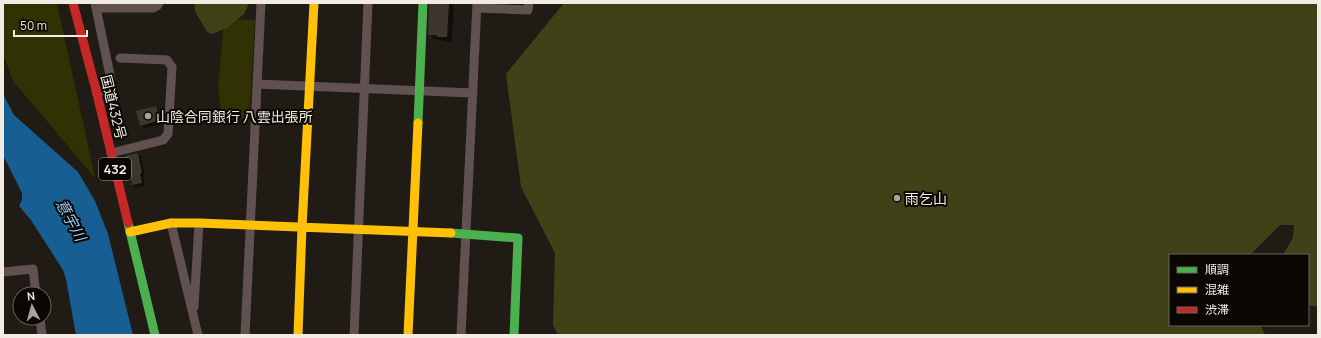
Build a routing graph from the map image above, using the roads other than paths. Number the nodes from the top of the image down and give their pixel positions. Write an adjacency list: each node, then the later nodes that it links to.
1 (73, 3): 16 (main road, 国道432号 / 432)
2 (159, 3): 8 (street)
3 (261, 3): 11 (street)
4 (314, 3): 12 (main road)
5 (368, 3): 13 (street)
6 (423, 3): 14 (main road)
7 (529, 3): 9 (street)
8 (95, 6): 16 (street)
9 (477, 6): 15 (street)
10 (120, 58): 17 (street)
11 (257, 84): 12 (street); 20 (street)
12 (310, 86): 13 (street); 21 (main road)
13 (364, 88): 14 (street); 22 (street)
14 (419, 91): 15 (street); 24 (main road)
15 (473, 93): 25 (street)
16 (97, 94): 17 (main road, 国道432号 / 432)
17 (111, 153): 23 (main road, 国道432号 / 432)
18 (171, 223): 19 (main road); 23 (main road); 28 (street)
19 (199, 223): 20 (main road); 28 (street)
20 (250, 224): 21 (main road); 31 (street)
21 (302, 227): 22 (main road); 32 (main road)
22 (358, 230): 24 (main road); 33 (street)
23 (130, 232): 29 (main road, 国道432号 / 432)
24 (412, 232): 25 (main road); 34 (main road)
25 (466, 234): 35 (street); 36 (main road)
26 (3, 272): 27 (street)
27 (35, 286)
28 (194, 318): 30 (street)
29 (155, 335)
30 (198, 335)
31 (245, 335)
32 (298, 335)
33 (354, 335)
34 (408, 335)
35 (461, 335)
36 (514, 335)

